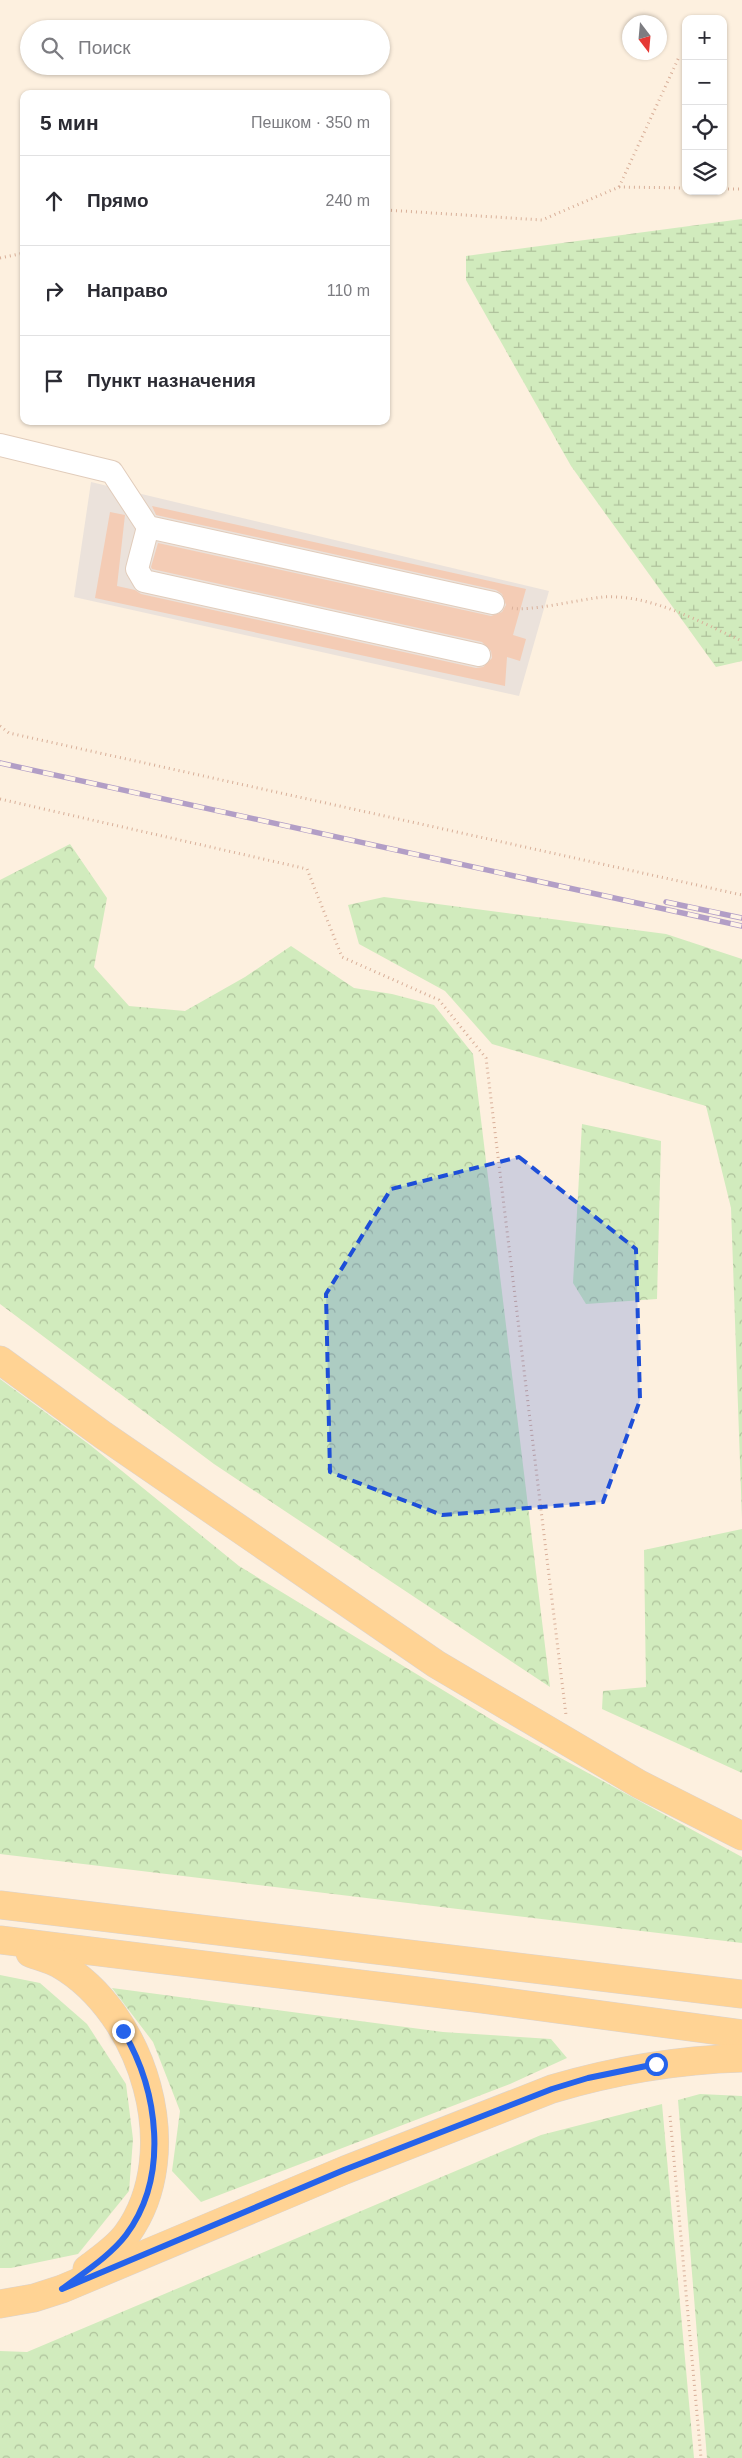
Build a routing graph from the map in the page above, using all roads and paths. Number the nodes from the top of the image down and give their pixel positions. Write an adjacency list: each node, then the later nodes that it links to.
1 (679, 57): 2 (path)
2 (619, 186): 3 (path); 6 (path)
3 (682, 188)
4 (727, 189): 5 (path)
5 (742, 189)
6 (390, 210)
7 (20, 254): 8 (path)
8 (0, 258)
9 (0, 445): 10 (lane)
10 (148, 526): 11 (lane); 13 (lane)
11 (493, 603): 12 (path)
12 (742, 641)
13 (479, 655)
14 (0, 726): 16 (path)
15 (0, 799): 18 (path)
16 (742, 895)
17 (0, 1360): 18 (main road)
18 (570, 1743): 19 (main road)
19 (742, 1836)
20 (0, 1905): 23 (main road)
21 (0, 1940): 24 (main road)
22 (0, 1945): 27 (main road)
23 (742, 1994)
24 (742, 2034)
25 (742, 2058): 27 (main road)
26 (670, 2116): 29 (path)
27 (62, 2289): 28 (main road)
28 (0, 2304)
29 (701, 2458)

